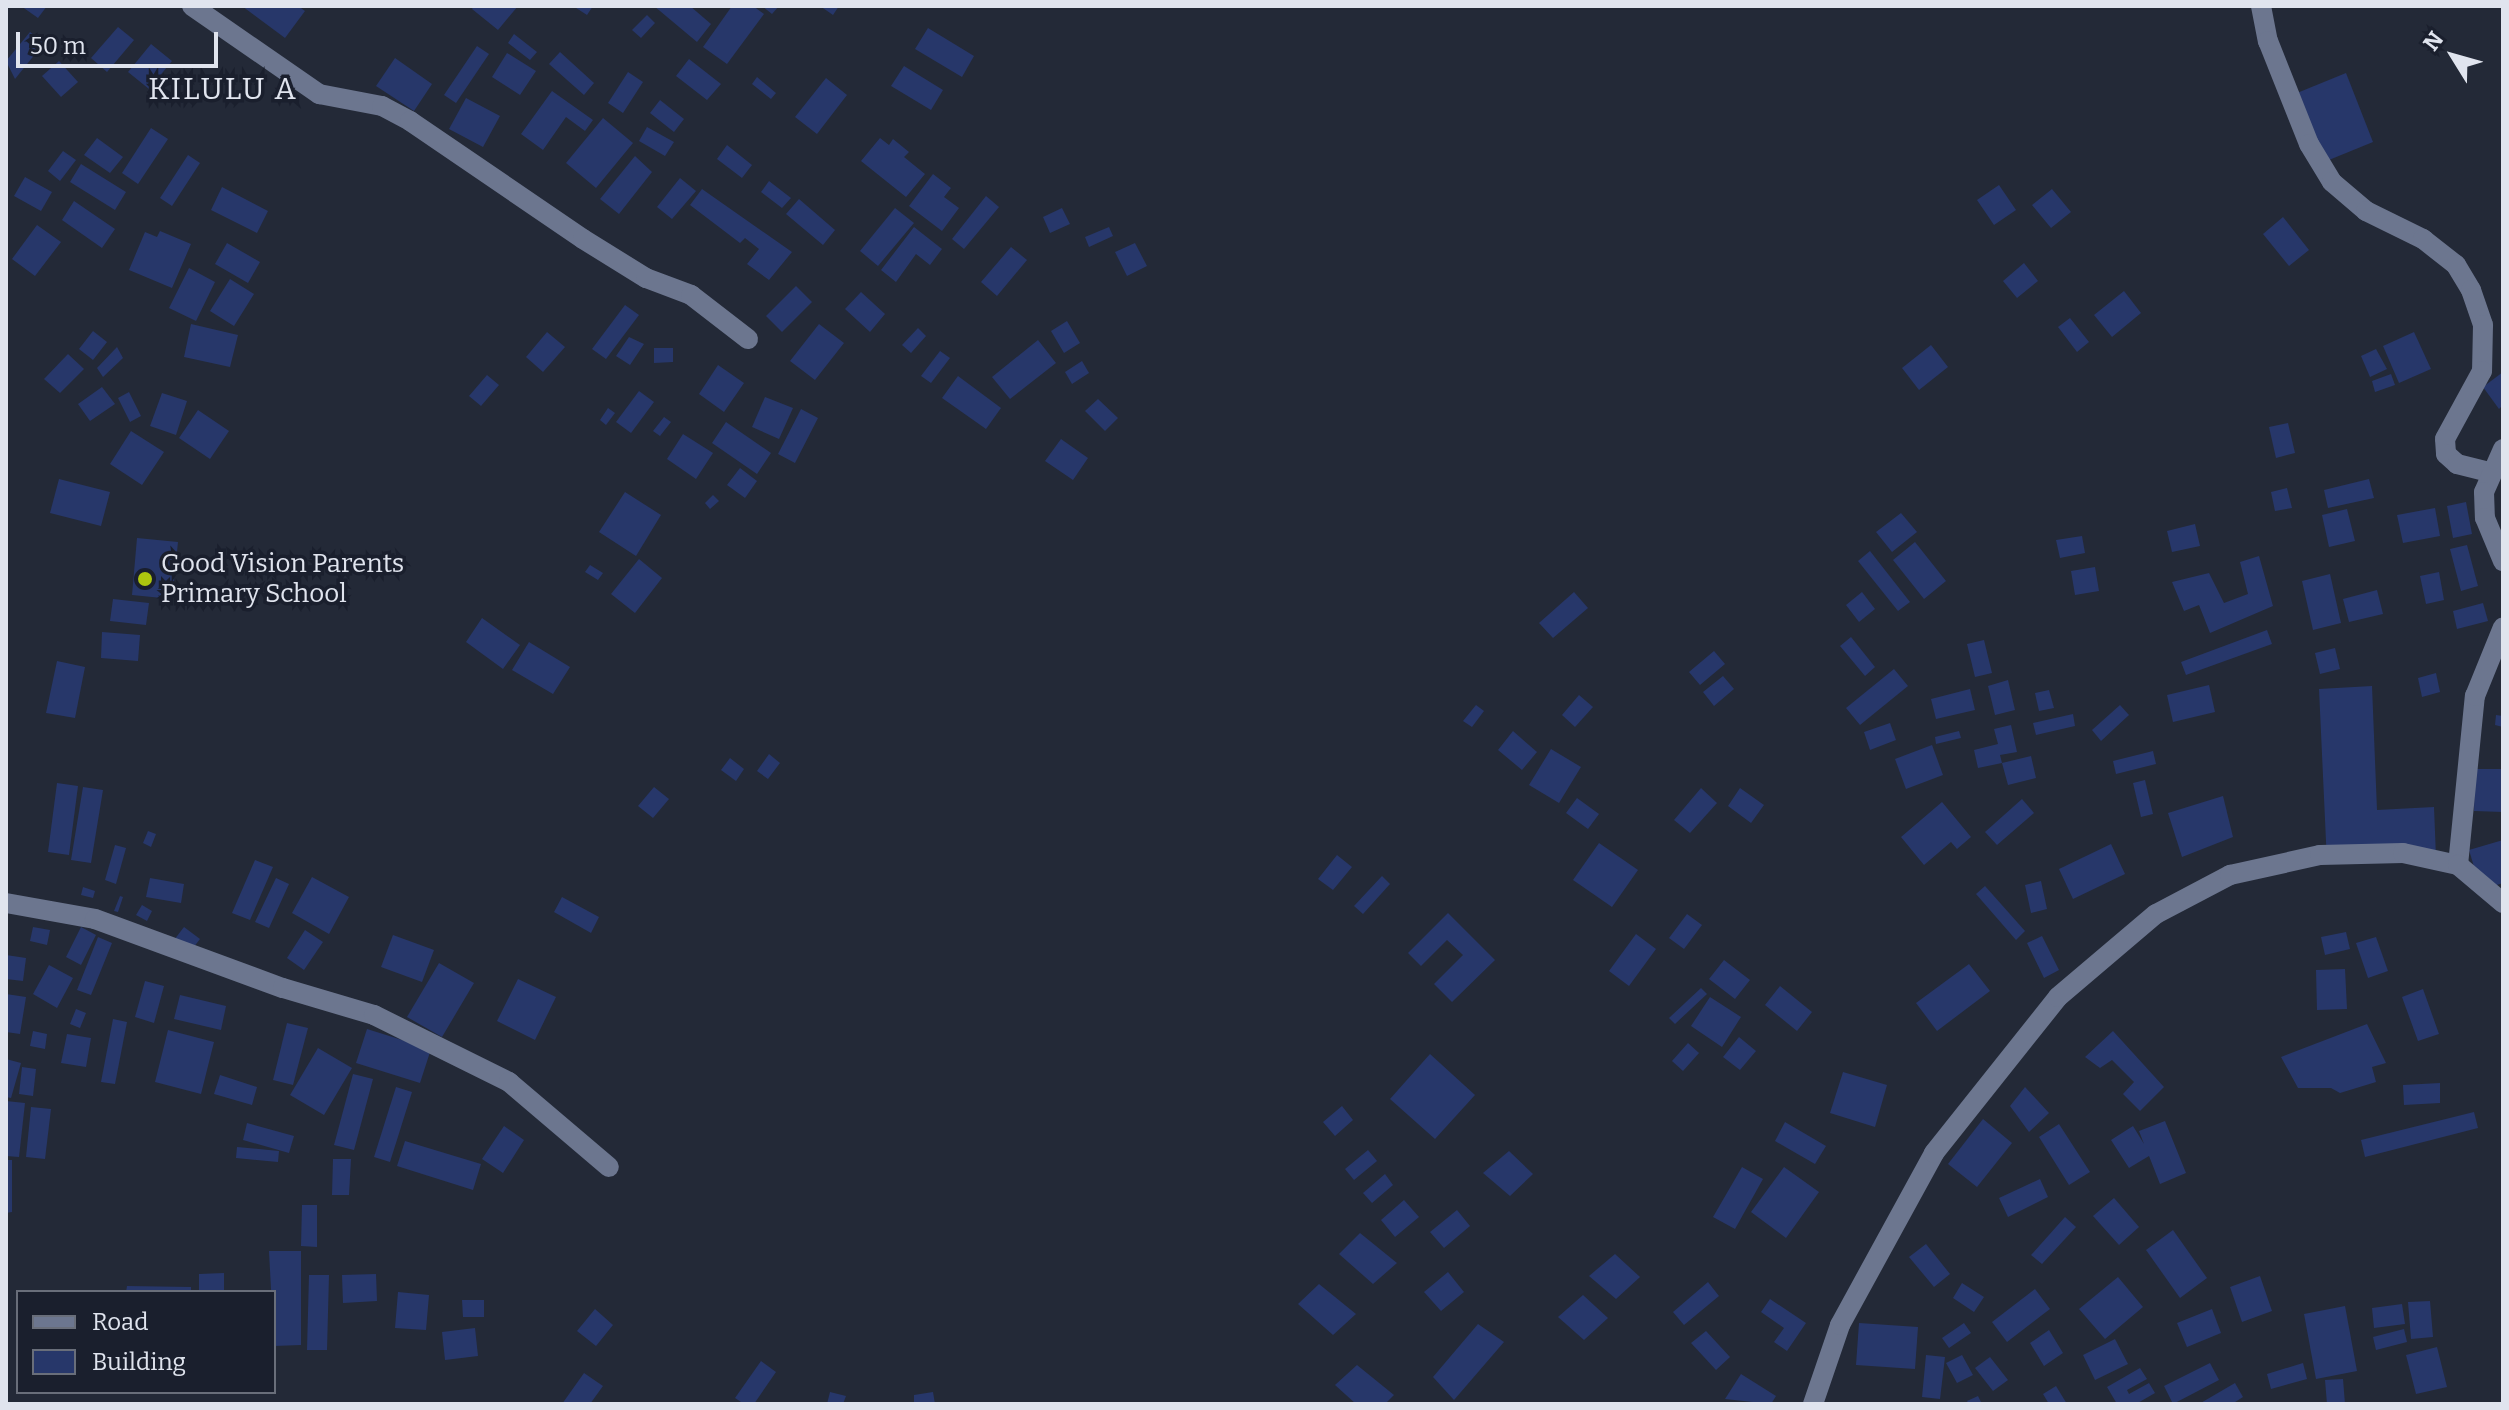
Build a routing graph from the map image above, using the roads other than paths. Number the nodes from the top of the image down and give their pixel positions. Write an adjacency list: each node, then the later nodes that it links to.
1 (192, 6): 3 (street)
2 (2261, 6): 5 (street)
3 (748, 339)
4 (2503, 449): 5 (street)
5 (2489, 472): 6 (street)
6 (2503, 561)
7 (2503, 627): 8 (street)
8 (2458, 865): 10 (street); 12 (street)
9 (6, 903): 11 (street)
10 (2503, 903)
11 (609, 1167)
12 (1813, 1404)

